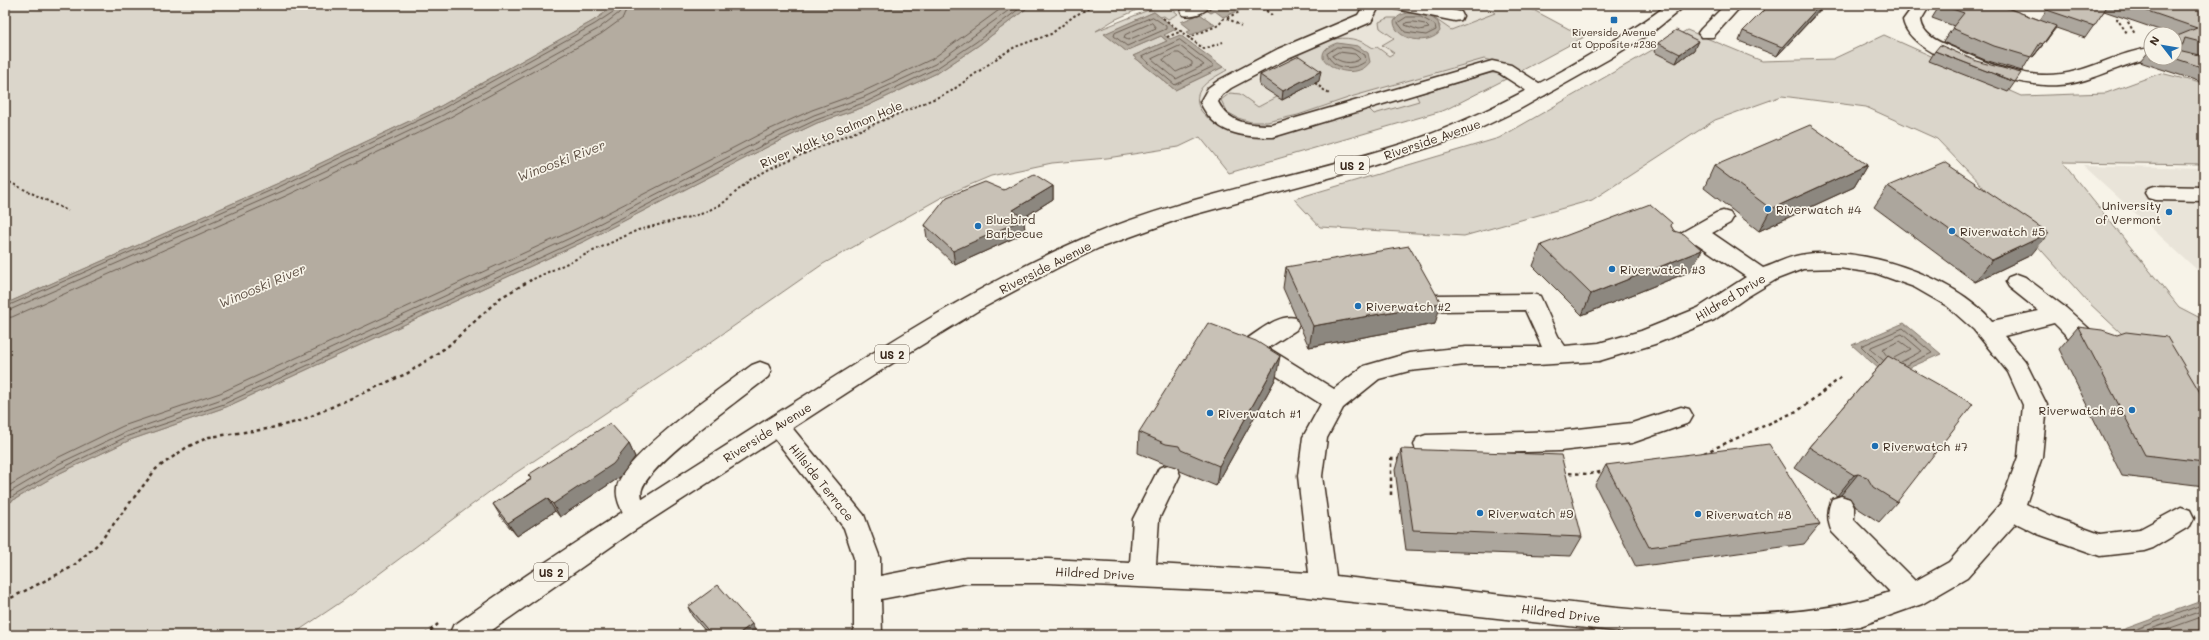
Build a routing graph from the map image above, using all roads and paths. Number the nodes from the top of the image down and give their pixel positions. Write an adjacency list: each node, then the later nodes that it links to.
1 (1095, 5): 59 (path, River Walk to Salmon Hole)
2 (1258, 5): 10 (path)
3 (1279, 5): 12 (path)
4 (1372, 5): 29 (street)
5 (1402, 5): 16 (street)
6 (1678, 5): 29 (street, Riverside Avenue / US 2)
7 (1734, 5): 22 (street)
8 (1922, 5): 28 (street)
9 (1255, 8): 10 (path)
10 (1262, 8): 12 (path)
11 (2119, 9): 23 (path)
12 (1266, 10): 15 (path)
13 (1240, 12): 18 (path)
14 (2129, 13): 24 (path)
15 (1272, 15)
16 (1455, 16)
17 (1163, 18): 21 (path)
18 (1227, 18): 19 (path); 26 (path)
19 (1241, 26)
20 (1185, 30): 21 (path)
21 (1181, 32): 25 (path); 26 (path)
22 (1707, 33)
23 (2127, 33)
24 (2135, 34)
25 (1167, 37)
26 (1188, 38): 27 (path)
27 (1222, 42)
28 (2143, 54)
29 (1539, 91): 48 (street, Riverside Avenue / US 2)
30 (5, 180): 33 (path)
31 (2154, 193): 32 (street)
32 (2204, 194)
33 (68, 211)
34 (1723, 218): 35 (street)
35 (1697, 233): 36 (street); 37 (street)
36 (1672, 247)
37 (1762, 278): 42 (street, Hildred Drive); 44 (street, Hildred Drive)
38 (2017, 282): 40 (street)
39 (1436, 303): 44 (street)
40 (2058, 314): 42 (street); 43 (street)
41 (1288, 324): 46 (street)
42 (1987, 330): 52 (street, Hildred Drive)
43 (2096, 348)
44 (1559, 355): 46 (street, Hildred Drive)
45 (760, 371): 53 (street)
46 (1335, 401): 56 (street, Hildred Drive)
47 (1681, 416): 49 (street)
48 (777, 426): 53 (street, Riverside Avenue / US 2); 57 (street, Hillside Terrace)
49 (1426, 445)
50 (1168, 475): 55 (street)
51 (1841, 508): 58 (street)
52 (2012, 509): 54 (street); 58 (street, Hildred Drive)
53 (637, 515): 60 (street, Riverside Avenue / US 2)
54 (2181, 518)
55 (1143, 576): 56 (street, Hildred Drive); 57 (street, Hildred Drive)
56 (1324, 586): 58 (street, Hildred Drive)
57 (868, 590): 61 (street, Hillside Terrace)
58 (1913, 596)
59 (5, 600)
60 (463, 635)
61 (868, 635)

